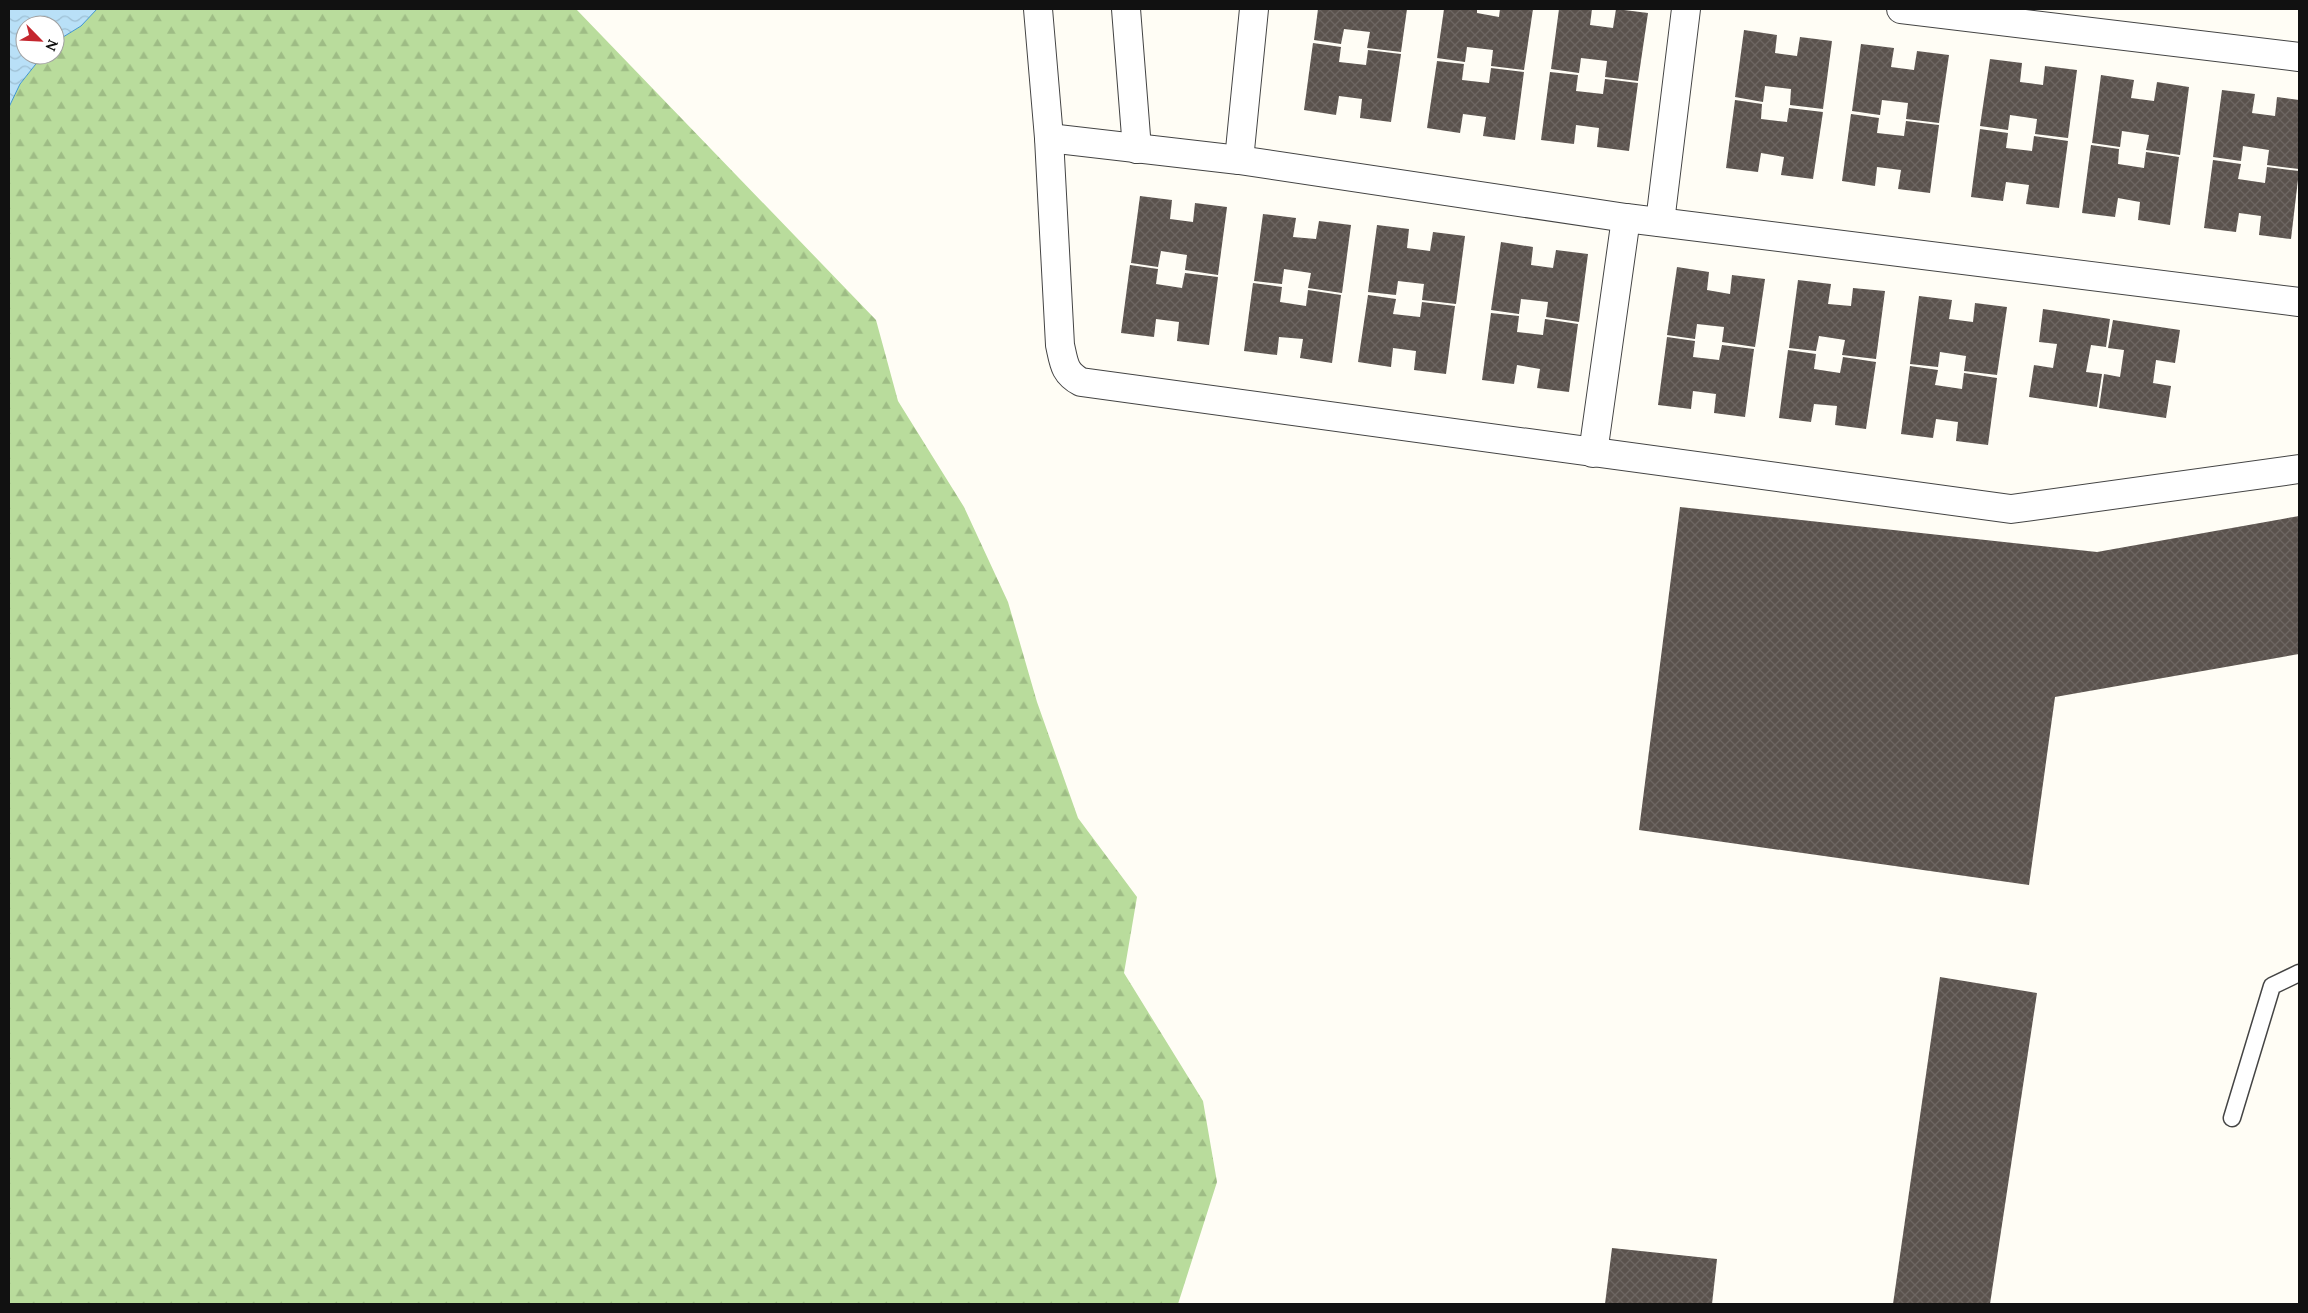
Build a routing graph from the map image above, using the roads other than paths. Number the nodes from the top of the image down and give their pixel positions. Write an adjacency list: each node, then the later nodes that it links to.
1 (1038, 9): 7 (street)
2 (1126, 9): 8 (street)
3 (1254, 9): 9 (street)
4 (1686, 9): 11 (street)
5 (1901, 9): 6 (street)
6 (2299, 57)
7 (1049, 138): 8 (street); 13 (street)
8 (1137, 149): 9 (street)
9 (1239, 160): 10 (street)
10 (1626, 218): 11 (street); 13 (street)
11 (1660, 222): 12 (street)
12 (2299, 302)
13 (1593, 453): 14 (street)
14 (2299, 469)
15 (2299, 973): 16 (lane)
16 (2232, 1118)

